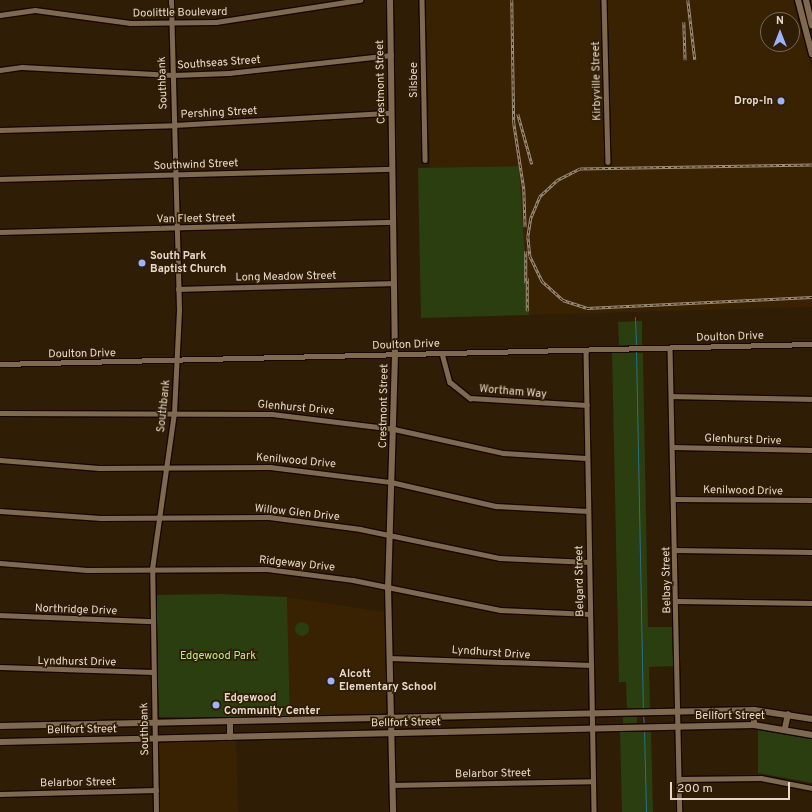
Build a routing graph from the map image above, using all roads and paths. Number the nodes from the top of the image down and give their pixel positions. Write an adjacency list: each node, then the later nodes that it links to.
1 (171, 0): 9 (street, Southbank)
2 (360, 0): 9 (street, Doolittle Boulevard)
3 (390, 0): 12 (main road, Crestmont Street)
4 (422, 0): 18 (street, Silsbee)
5 (604, 0): 19 (street, Kirbyville Street)
6 (798, 0): 11 (main road)
7 (806, 0): 10 (main road)
8 (0, 15): 9 (street, Doolittle Boulevard)
9 (170, 24): 14 (street, Southbank)
10 (812, 25)
11 (812, 54)
12 (391, 55): 14 (street, Southseas Street); 15 (main road, Crestmont Street)
13 (0, 70): 14 (street, Southseas Street)
14 (173, 75): 16 (street, Southbank)
15 (391, 113): 16 (street, Pershing Street); 20 (main road, Crestmont Street)
16 (174, 125): 17 (street, Pershing Street); 21 (street, Southbank)
17 (0, 130)
18 (425, 160)
19 (608, 162)
20 (392, 169): 21 (street, Southwind Street); 23 (main road, Crestmont Street)
21 (175, 174): 22 (street, Southwind Street); 24 (street, Southbank)
22 (0, 179)
23 (393, 222): 24 (street, Van Fleet Street); 26 (main road, Crestmont Street)
24 (176, 228): 25 (street, Van Fleet Street); 27 (street, Southbank)
25 (0, 232)
26 (394, 284): 27 (street, Long Meadow Street); 32 (main road, Crestmont Street)
27 (178, 289): 33 (street, Southbank)
28 (812, 344): 29 (street, Doulton Drive)
29 (670, 348): 30 (street, Doulton Drive); 35 (street, Belbay Street)
30 (586, 350): 31 (street, Doulton Drive); 37 (street, Belgard Street)
31 (442, 353): 32 (street, Doulton Drive); 37 (street, Wortham Way)
32 (395, 355): 33 (street, Doulton Drive); 40 (main road, Crestmont Street)
33 (178, 360): 34 (street, Doulton Drive); 39 (street, Southbank)
34 (0, 364)
35 (671, 396): 36 (street); 41 (street, Belbay Street)
36 (812, 398)
37 (587, 405): 43 (street, Belgard Street)
38 (0, 413): 39 (street, Glenhurst Drive)
39 (174, 413): 40 (street, Glenhurst Drive); 45 (street, Southbank)
40 (394, 429): 43 (street, Glenhurst Drive); 46 (main road, Crestmont Street)
41 (673, 448): 42 (street, Glenhurst Drive); 47 (street, Belbay Street)
42 (812, 450)
43 (586, 458): 50 (street, Belgard Street)
44 (0, 460): 45 (street, Kenilwood Drive)
45 (165, 467): 46 (street, Kenilwood Drive); 51 (street, Southbank)
46 (391, 482): 50 (street, Kenilwood Drive); 52 (main road, Crestmont Street)
47 (674, 499): 48 (street, Kenilwood Drive); 53 (street, Belbay Street)
48 (812, 500)
49 (0, 511): 51 (street, Willow Glen Drive)
50 (588, 511): 55 (street, Belgard Street)
51 (158, 518): 52 (street, Willow Glen Drive); 57 (street, Southbank)
52 (390, 535): 55 (street, Willow Glen Drive); 58 (main road, Crestmont Street)
53 (675, 550): 54 (street); 59 (street, Belbay Street)
54 (812, 552)
55 (588, 562): 61 (street, Belgard Street)
56 (0, 563): 57 (street, Ridgeway Drive)
57 (152, 569): 58 (street, Ridgeway Drive); 63 (street, Southbank)
58 (388, 587): 61 (street, Ridgeway Drive); 64 (main road, Crestmont Street)
59 (677, 601): 60 (street); 69 (street, Belbay Street)
60 (812, 604)
61 (590, 614): 65 (street, Belgard Street)
62 (0, 615): 63 (street, Northridge Drive)
63 (151, 621): 67 (street, Southbank)
64 (389, 658): 65 (street, Lyndhurst Drive); 72 (main road, Crestmont Street)
65 (591, 665): 70 (street, Belgard Street)
66 (0, 667): 67 (street, Lyndhurst Drive)
67 (153, 672): 75 (street, Southbank)
68 (754, 710): 69 (main road, Bellfort Street); 71 (main road, Bellfort Street); 76 (main road)
69 (678, 712): 70 (main road, Bellfort Street); 78 (street, Belbay Street)
70 (592, 713): 72 (main road, Bellfort Street); 80 (street, Belgard Street)
71 (788, 714): 73 (main road, Bellfort Street); 79 (main road)
72 (391, 718): 74 (main road, Bellfort Street); 81 (main road, Crestmont Street)
73 (812, 719)
74 (230, 721): 75 (main road, Bellfort Street); 83 (main road)
75 (154, 722): 77 (main road, Bellfort Street); 84 (street, Southbank)
76 (754, 725): 78 (main road, Bellfort Street); 79 (main road, Bellfort Street)
77 (0, 726)
78 (678, 727): 80 (main road, Bellfort Street); 86 (street, Belbay Street)
79 (785, 728): 82 (main road, Bellfort Street)
80 (592, 729): 81 (main road, Bellfort Street); 87 (street, Belgard Street)
81 (391, 733): 83 (main road, Bellfort Street); 88 (main road, Crestmont Street)
82 (812, 735)
83 (230, 737): 84 (main road, Bellfort Street)
84 (154, 738): 85 (main road, Bellfort Street); 90 (street, Southbank)
85 (0, 742)
86 (679, 779): 89 (street); 95 (street, Belbay Street)
87 (593, 781): 88 (street, Belarbor Street); 94 (street, Belgard Street)
88 (392, 785): 93 (main road, Crestmont Street)
89 (812, 788)
90 (156, 790): 91 (street, Belarbor Street); 92 (street, Southbank)
91 (0, 794)
92 (156, 812)
93 (393, 812)
94 (594, 812)
95 (680, 812)

